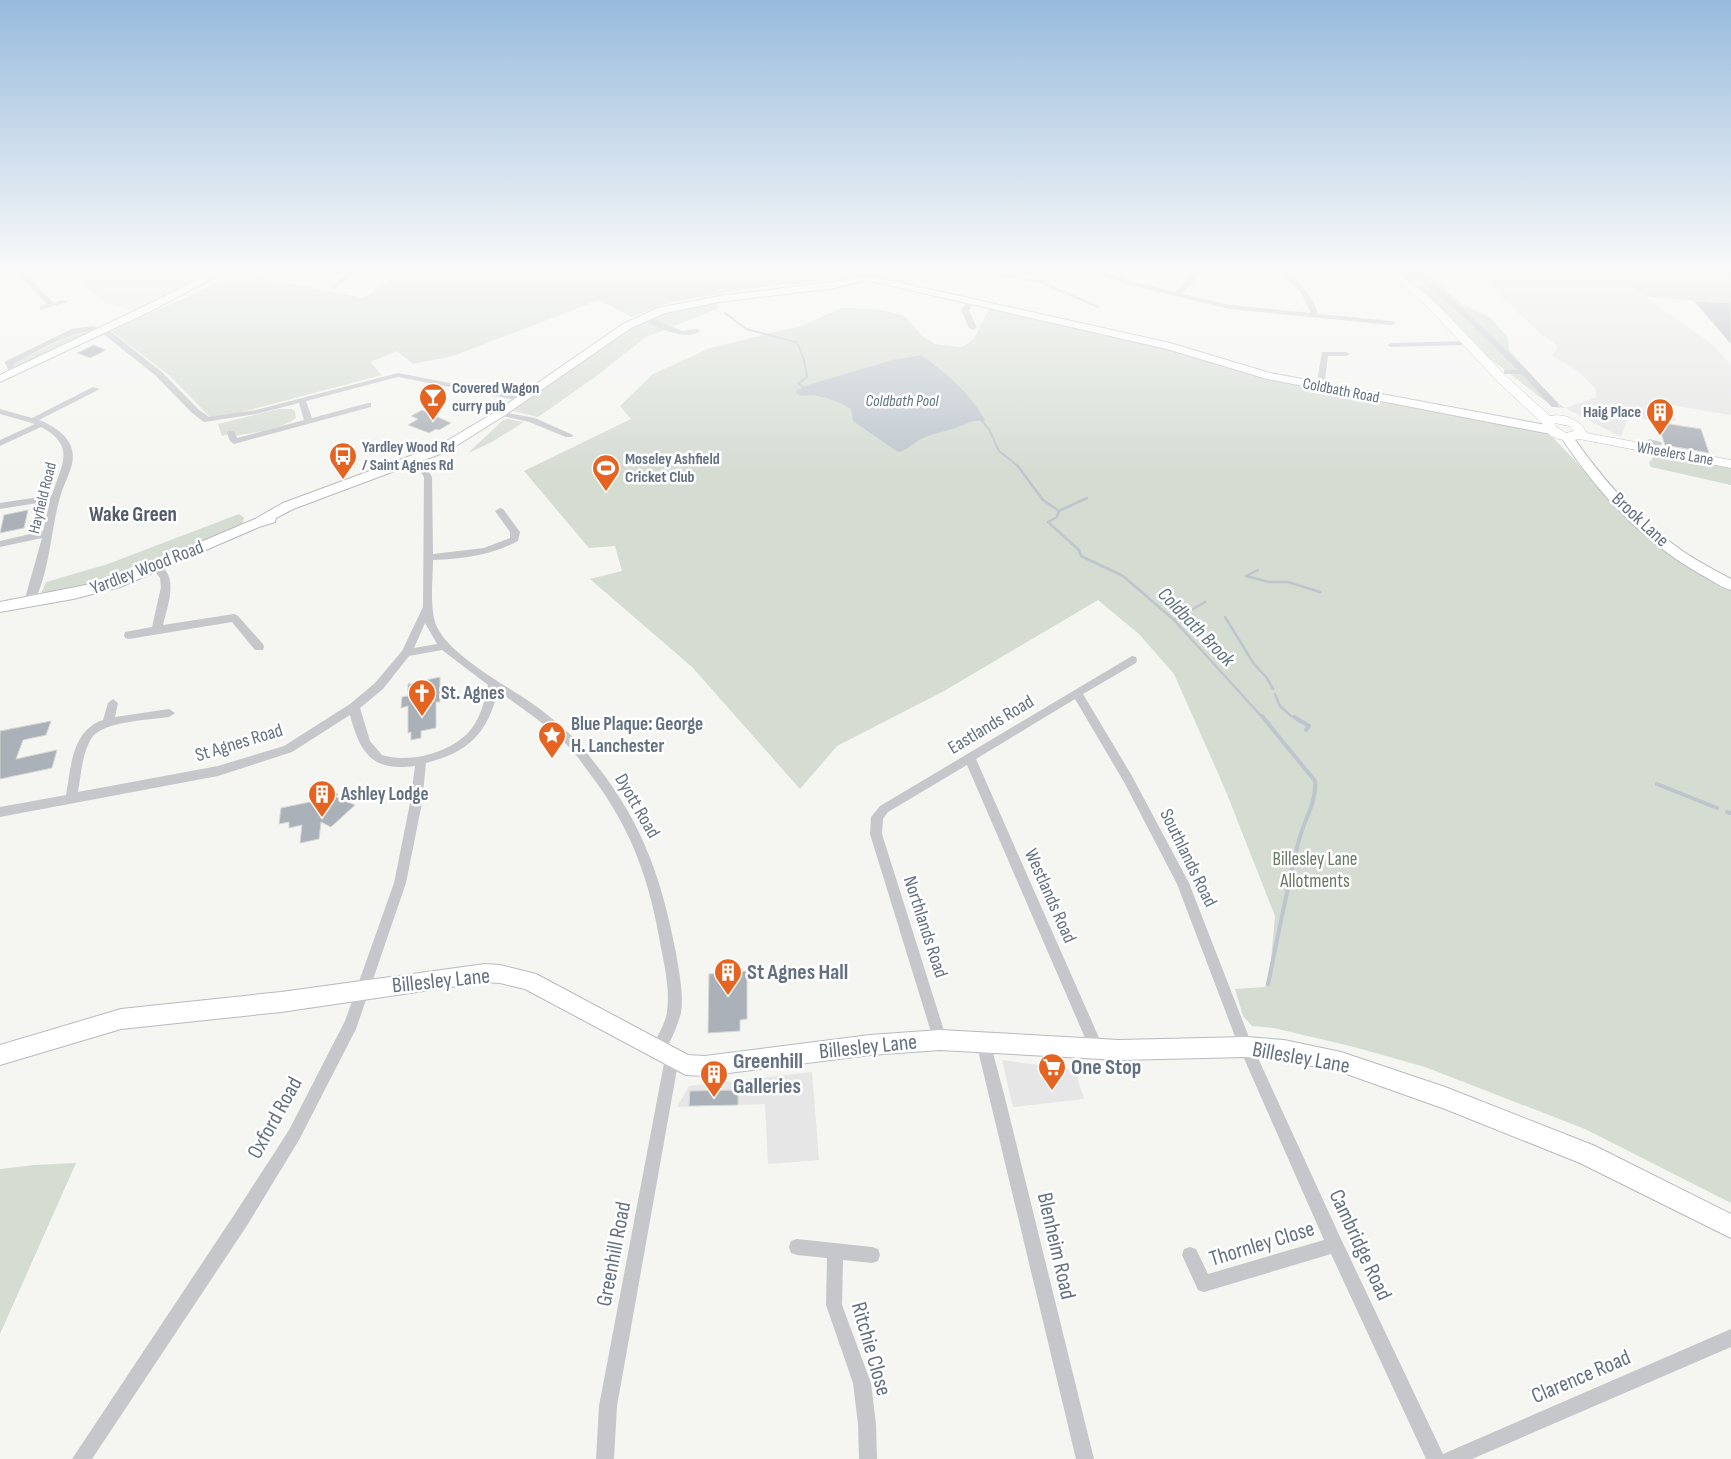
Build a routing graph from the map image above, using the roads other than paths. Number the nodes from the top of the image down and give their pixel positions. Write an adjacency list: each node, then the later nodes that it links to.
1 (86, 338): 12 (street)
2 (113, 338): 16 (street)
3 (609, 338): 15 (street, Yardley Wood Road)
4 (1134, 338): 13 (street, Coldbath Road)
5 (1462, 338): 7 (main road)
6 (1490, 338): 10 (street)
7 (1467, 343): 8 (street); 11 (main road)
8 (1391, 345)
9 (1346, 354): 13 (street)
10 (1524, 372): 11 (street); 18 (street)
11 (1505, 376): 24 (main road)
12 (0, 379)
13 (1320, 388): 24 (street, Coldbath Road)
14 (96, 389): 21 (street)
15 (521, 399): 16 (street); 20 (street, Yardley Wood Road)
16 (302, 400): 22 (street)
17 (368, 404): 22 (street)
18 (1555, 405)
19 (0, 411): 21 (street, Hayfield Road)
20 (501, 413): 23 (street, Yardley Wood Road); 28 (street)
21 (32, 421): 25 (street, Hayfield Road)
22 (309, 421): 26 (street)
23 (490, 421): 31 (street, Yardley Wood Road); 32 (street, Yardley Wood Road)
24 (1554, 423): 27 (main road, Wheelers Lane)
25 (42, 424): 29 (street); 33 (street, Hayfield Road)
26 (231, 433)
27 (1574, 433): 30 (main road, Wheelers Lane); 41 (street, Brook Lane)
28 (569, 435)
29 (0, 443)
30 (1731, 464)
31 (421, 466): 32 (street, Yardley Wood Road); 39 (street, St Agnes Road)
32 (396, 470): 36 (street, Yardley Wood Road)
33 (55, 497): 34 (street); 37 (street, Hayfield Road)
34 (0, 506)
35 (500, 512): 39 (street)
36 (260, 522): 40 (street, Yardley Wood Road)
37 (49, 533): 38 (street); 42 (street, Hayfield Road)
38 (0, 544)
39 (429, 557): 44 (street, St Agnes Road)
40 (156, 567): 42 (street, Yardley Wood Road); 45 (street)
41 (1731, 585)
42 (29, 602): 43 (street, Yardley Wood Road)
43 (0, 607)
44 (428, 607): 47 (street, St Agnes Road); 49 (street, St Agnes Road)
45 (157, 630): 46 (street); 48 (street)
46 (128, 635)
47 (444, 646): 49 (street); 51 (street, Dyott Road)
48 (259, 647)
49 (406, 653): 54 (street, St Agnes Road)
50 (1132, 660): 52 (street, Eastlands Road)
51 (494, 683): 58 (street); 67 (street, Dyott Road)
52 (1077, 693): 57 (street, Eastlands Road); 65 (street, Southlands Road)
53 (113, 703): 56 (street)
54 (354, 707): 58 (street); 59 (street, St Agnes Road)
55 (169, 713): 56 (street)
56 (108, 723): 59 (street)
57 (970, 758): 61 (street, Eastlands Road); 66 (street, Westlands Road)
58 (421, 760): 62 (street, Oxford Road)
59 (71, 798): 60 (street, St Agnes Road)
60 (0, 812)
61 (875, 826): 63 (street, Northlands Road)
62 (364, 990): 67 (street, Billesley Lane); 68 (street, Billesley Lane); 76 (street, Oxford Road)
63 (940, 1040): 64 (street, Billesley Lane); 67 (street, Billesley Lane)
64 (983, 1042): 66 (street, Billesley Lane); 79 (street, Blenheim Road)
65 (1246, 1047): 66 (street, Billesley Lane); 69 (street, Billesley Lane); 70 (street, Cambridge Road)
66 (1096, 1049)
67 (665, 1054): 77 (street, Greenhill Road)
68 (0, 1055)
69 (1731, 1226)
70 (1334, 1245): 74 (street, Thornley Close); 80 (street, Cambridge Road)
71 (797, 1247): 72 (street)
72 (835, 1252): 73 (street); 78 (street, Ritchie Close)
73 (872, 1255)
74 (1190, 1255)
75 (1730, 1339): 81 (street, Clarence Road)
76 (81, 1459)
77 (605, 1459)
78 (868, 1459)
79 (1085, 1459)
80 (1436, 1459)
81 (1450, 1459)

